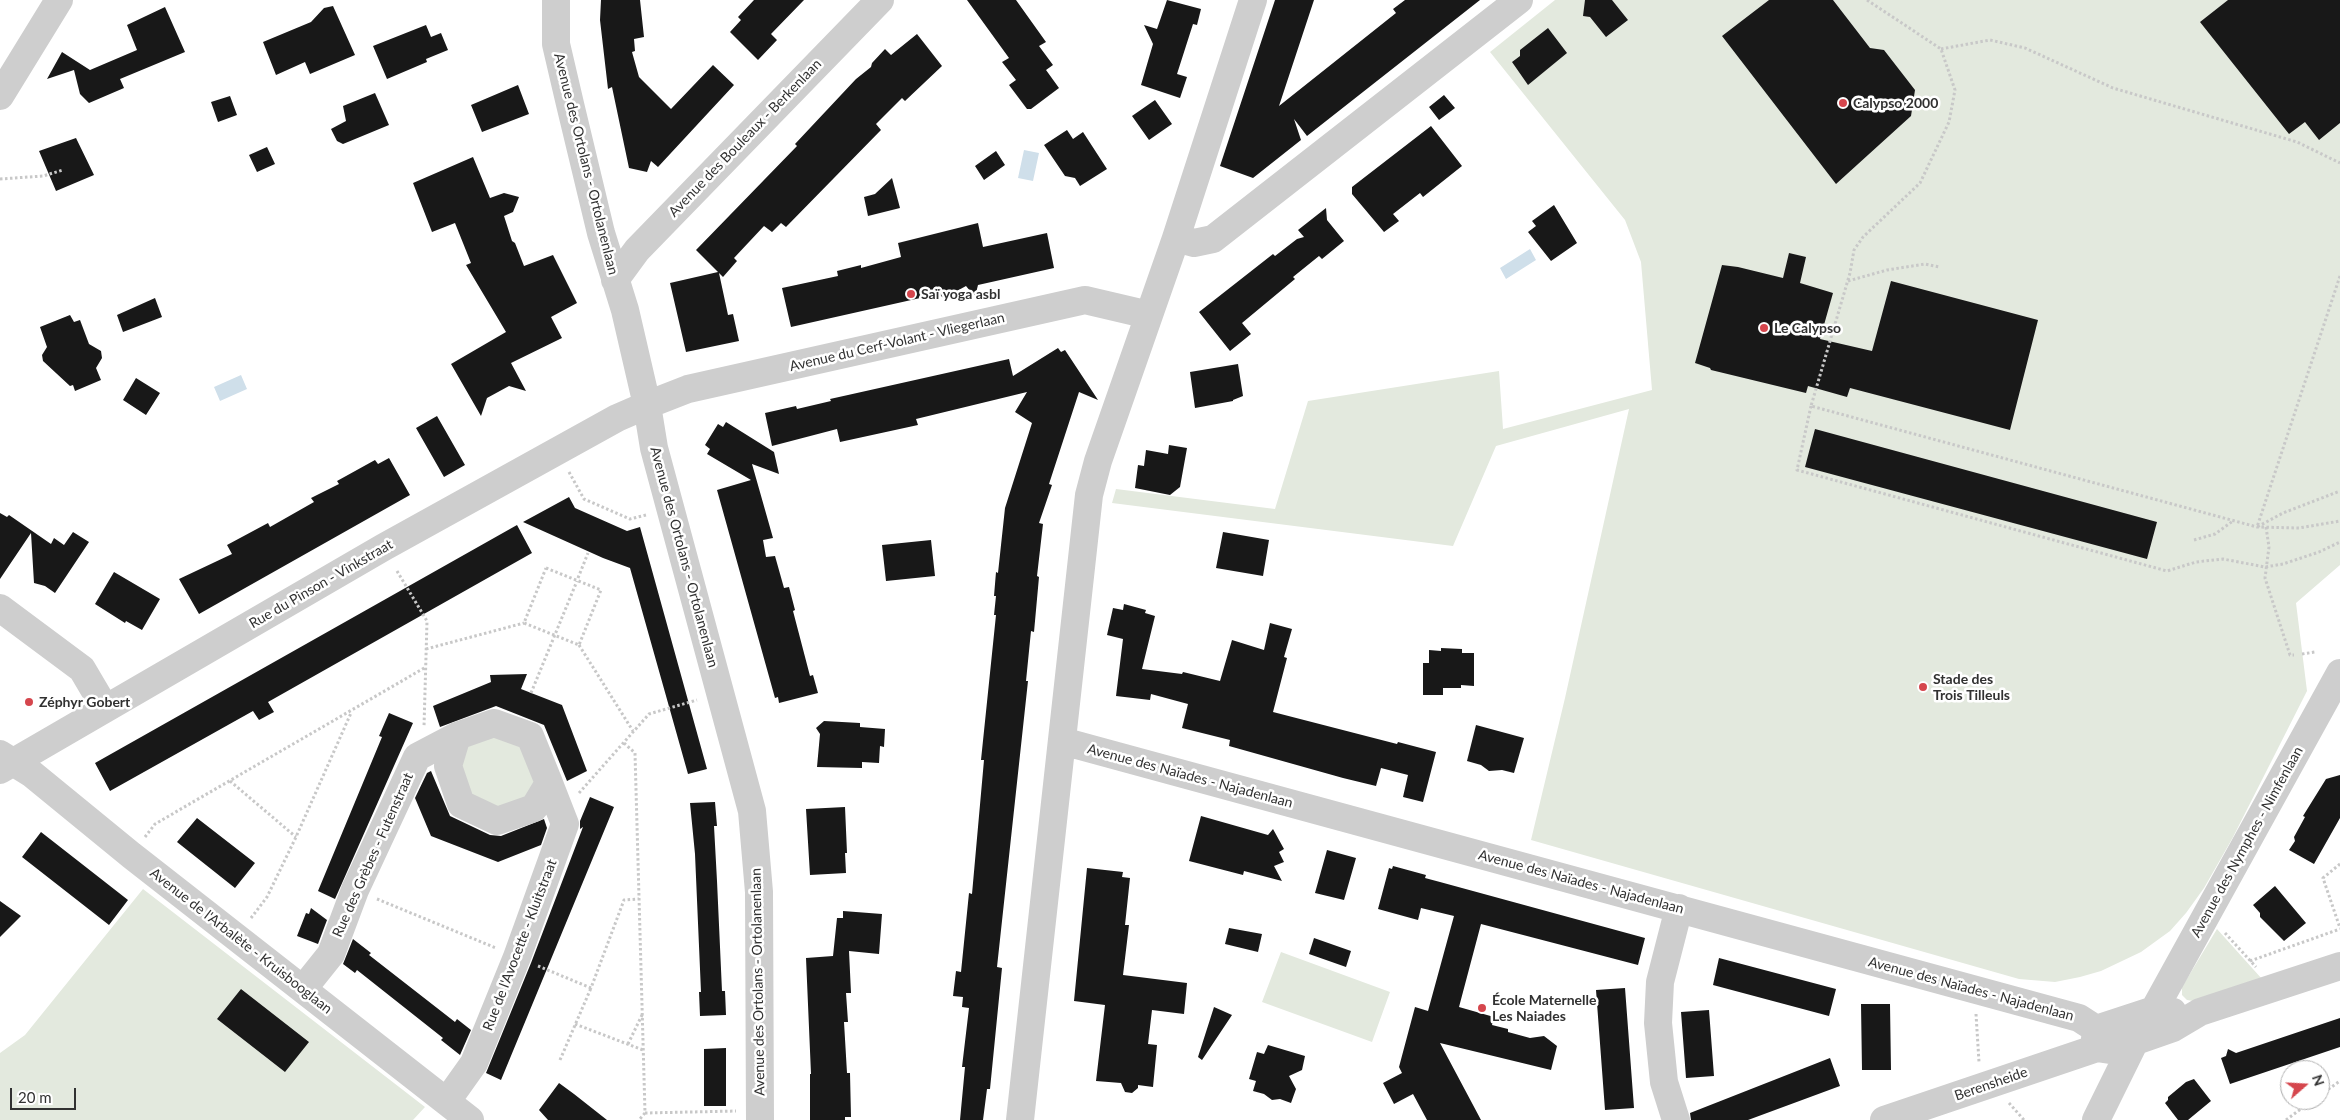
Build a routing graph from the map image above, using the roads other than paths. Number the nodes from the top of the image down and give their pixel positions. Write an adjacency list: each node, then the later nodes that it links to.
1 (59, 0): 6 (street)
2 (556, 0): 8 (street, Avenue des Ortolans - Ortolanenlaan)
3 (880, 0): 8 (street, Avenue des Bouleaux - Berkenlaan)
4 (1253, 0): 7 (street)
5 (1519, 0): 7 (street)
6 (0, 96)
7 (1176, 238): 9 (street)
8 (615, 280): 10 (street, Avenue des Ortolans - Ortolanenlaan)
9 (1149, 315): 10 (street, Avenue du Cerf-Volant - Vliegerlaan); 15 (street)
10 (647, 405): 13 (street, Rue du Pinson - Vinkstraat); 26 (street, Avenue des Ortolans - Ortolanenlaan)
11 (0, 608): 13 (street)
12 (2340, 673): 21 (street, Avenue des Nymphes - Nimfenlaan)
13 (105, 708): 16 (street, Rue du Pinson - Vinkstraat)
14 (457, 736): 17 (street); 17 (street); 20 (street, Rue des Grèbes - Futenstraat)
15 (1062, 741): 18 (street, Avenue des Naïades - Najadenlaan); 28 (street)
16 (4, 762): 20 (street, Avenue de l'Arbalète - Kruisbooglaan)
17 (549, 783): 25 (street, Rue de l'Avocette - Kluitstraat)
18 (1679, 908): 23 (street, Avenue des Naïades - Najadenlaan); 29 (street)
19 (2340, 966): 22 (street, Berensheide)
20 (303, 990): 25 (street, Avenue de l'Arbalète - Kruisbooglaan)
21 (2154, 1010): 22 (street, Berensheide); 23 (street, Berensheide)
22 (2192, 1016): 24 (street, Berensheide)
23 (2096, 1039): 24 (street, Berensheide); 30 (street, Berensheide)
24 (2134, 1041): 31 (street)
25 (447, 1101): 27 (street, Avenue de l'Arbalète - Kruisbooglaan)
26 (748, 1115)
27 (470, 1120)
28 (1020, 1120)
29 (1676, 1120)
30 (1884, 1120)
31 (2096, 1120)

